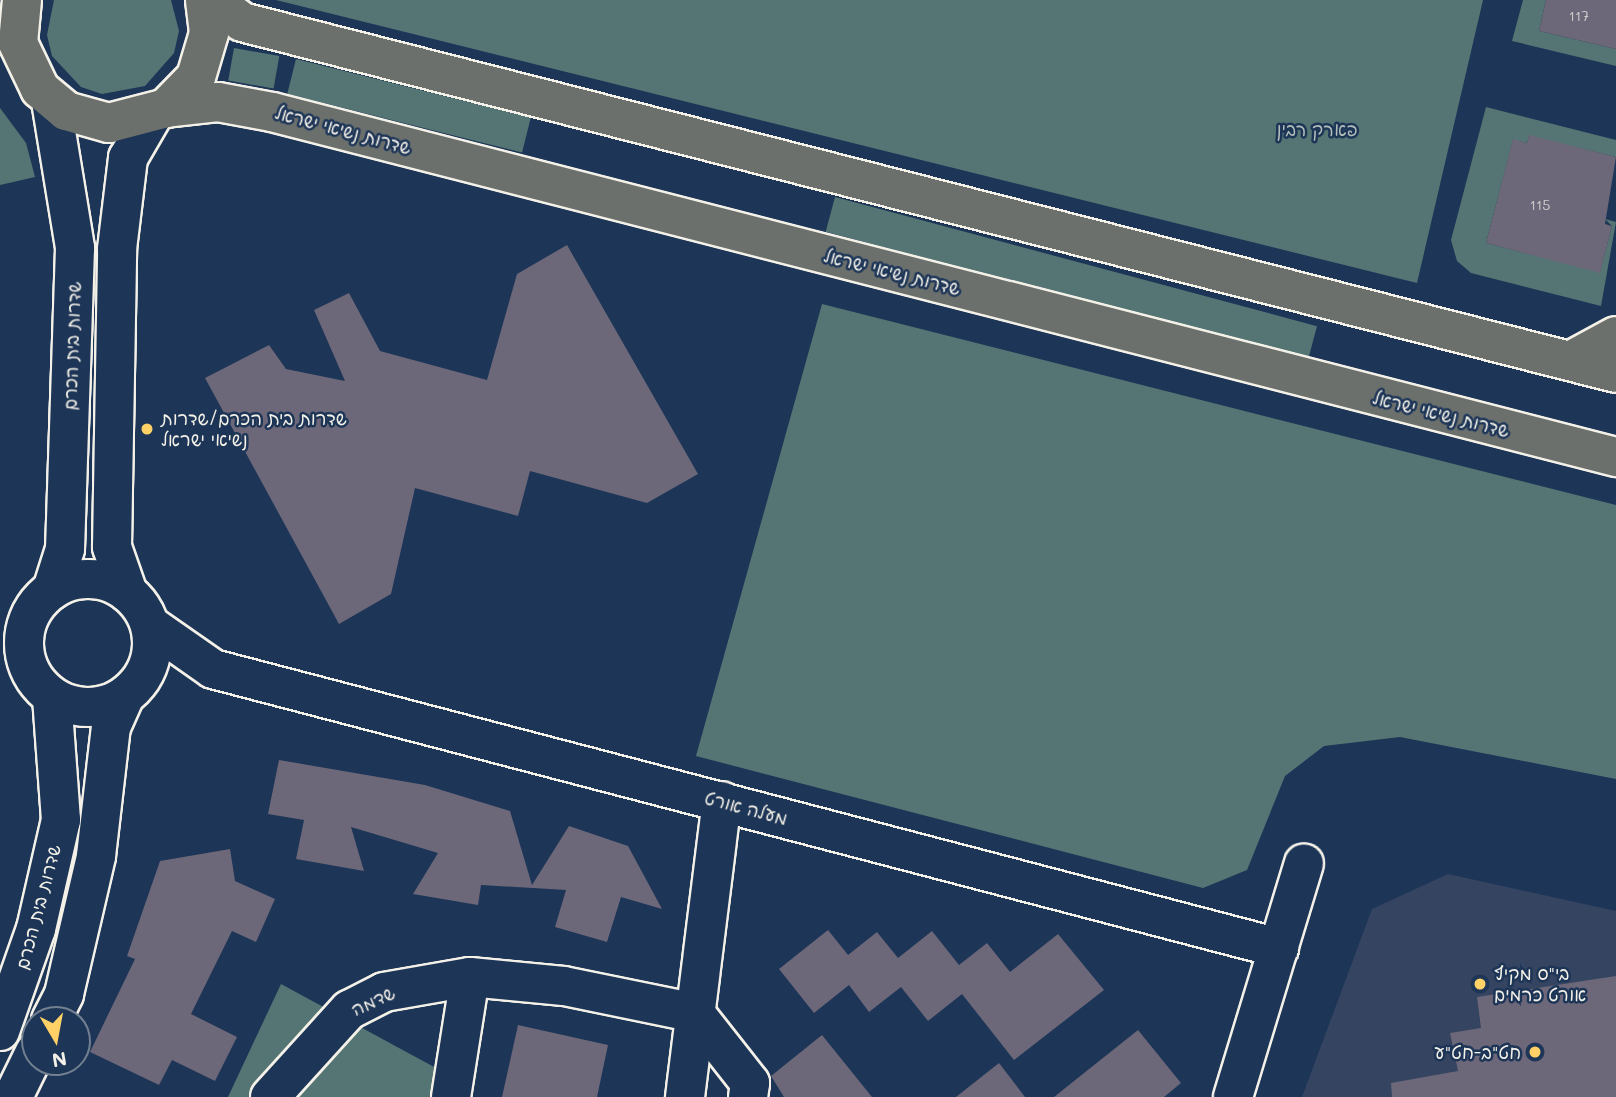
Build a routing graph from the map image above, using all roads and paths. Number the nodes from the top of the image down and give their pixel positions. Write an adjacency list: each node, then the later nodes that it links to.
1 (22, 0): 4 (main road)
2 (205, 0): 6 (main road)
3 (213, 0): 8 (main road)
4 (11, 54): 5 (main road)
5 (51, 101): 6 (main road, שדרות נשיאי ישראל); 12 (street, שדרות בית הכרם)
6 (160, 111): 10 (main road, שדרות נשיאי ישראל); 11 (street)
7 (1616, 336): 8 (main road)
8 (1570, 361): 9 (main road)
9 (1616, 373)
10 (1616, 457)
11 (128, 593): 12 (street); 14 (street)
12 (47, 595): 13 (street); 15 (street)
13 (0, 610)
14 (150, 625): 16 (street, מעלה אורט); 17 (street)
15 (13, 655): 18 (street)
16 (213, 668): 17 (street, מעלה אורט); 19 (street, מעלה אורט)
17 (132, 689): 18 (street); 23 (street)
18 (52, 697): 25 (street, שדרות בית הכרם)
19 (722, 801): 21 (street, מעלה אורט); 24 (street)
20 (1304, 864): 21 (street)
21 (1279, 948): 32 (street)
22 (470, 976): 24 (street, שדמה); 28 (street, שדמה); 29 (street)
23 (58, 1006)
24 (695, 1013): 30 (street); 31 (street)
25 (0, 1031)
26 (23, 1076): 27 (street)
27 (13, 1097)
28 (270, 1097)
29 (451, 1097)
30 (685, 1097)
31 (748, 1097)
32 (1233, 1097)

